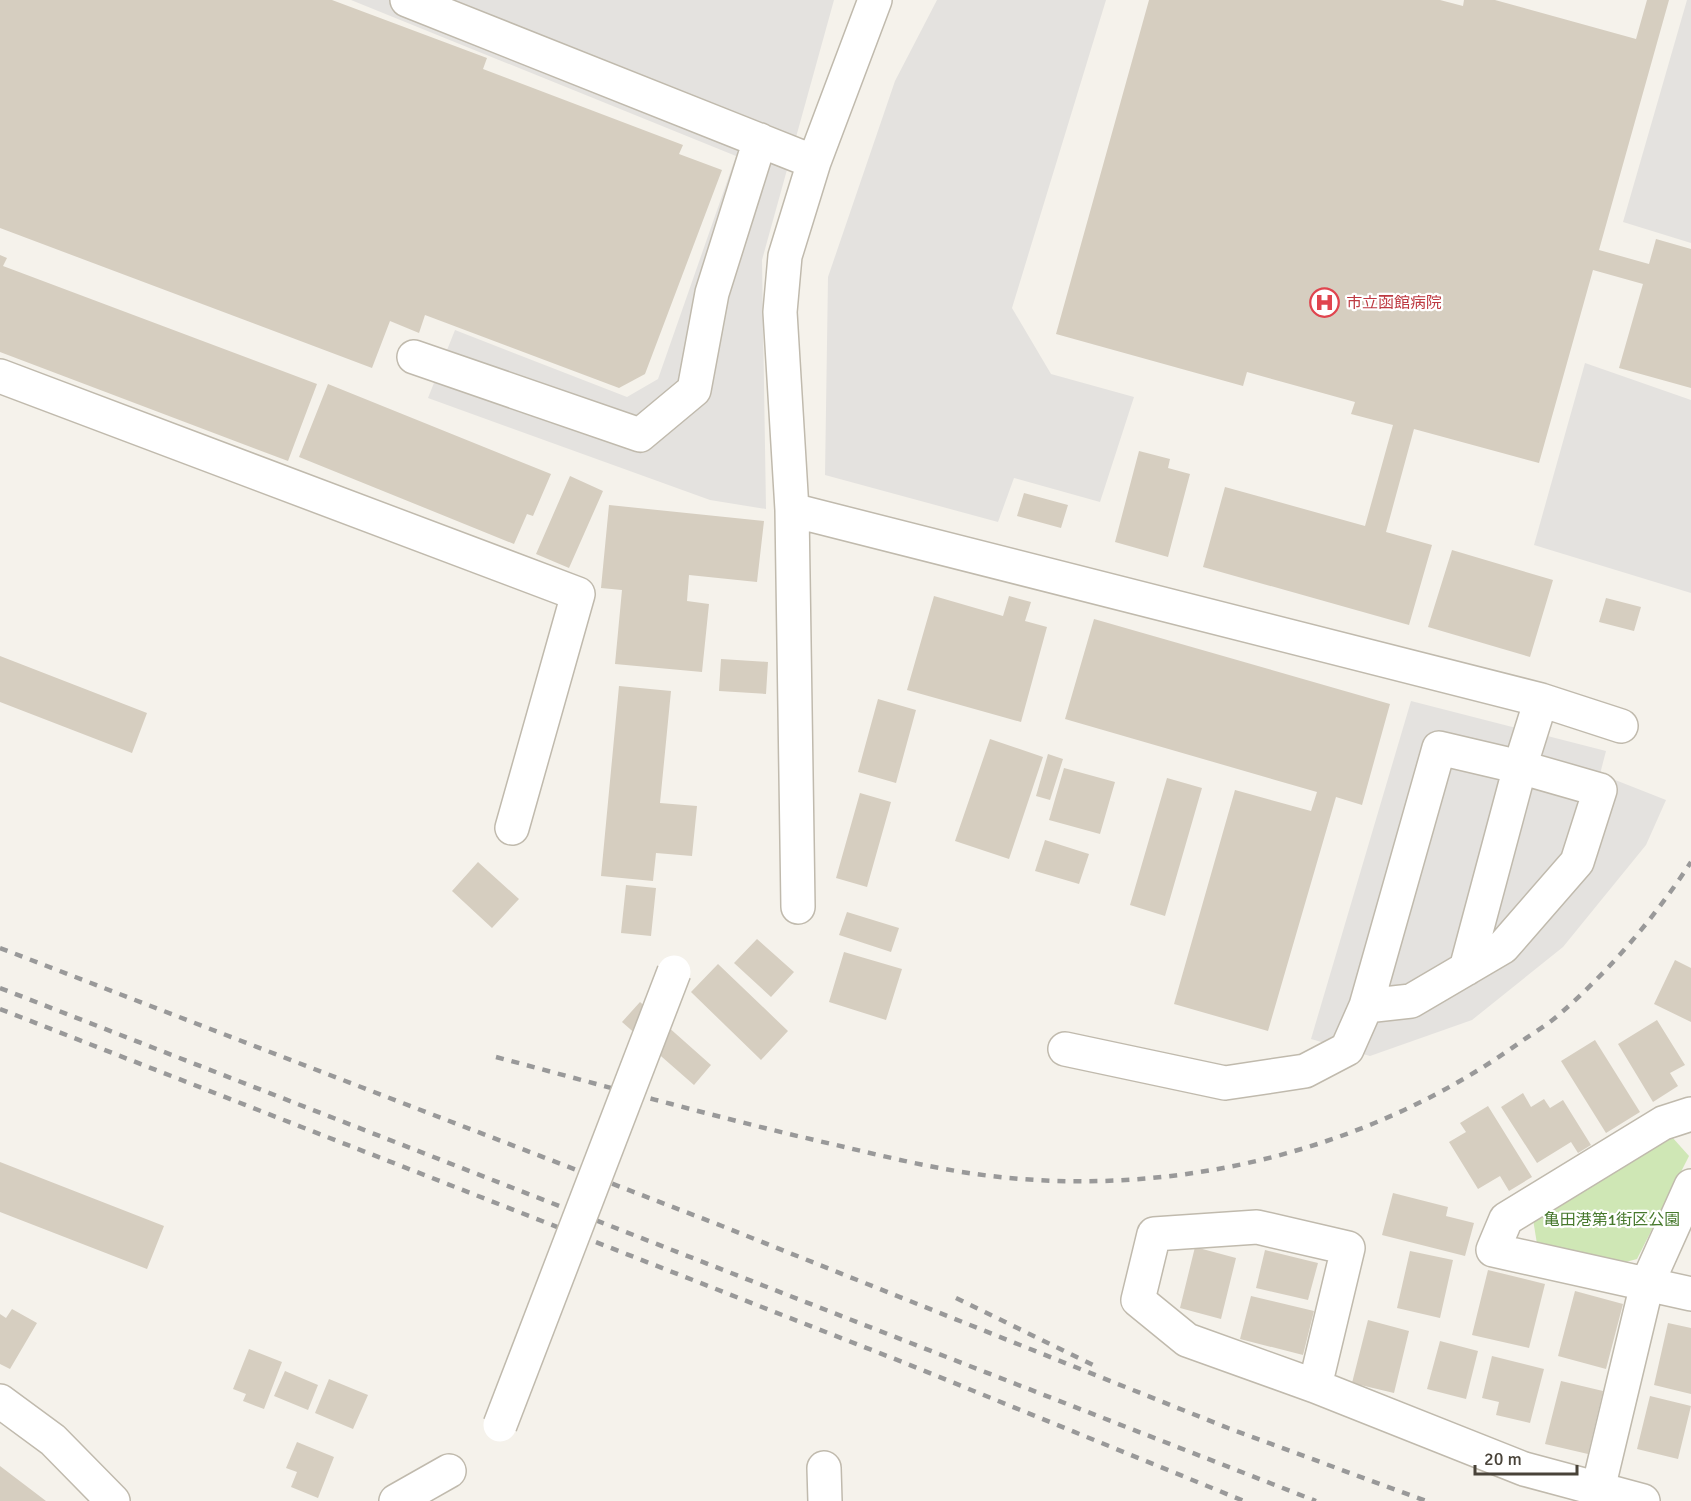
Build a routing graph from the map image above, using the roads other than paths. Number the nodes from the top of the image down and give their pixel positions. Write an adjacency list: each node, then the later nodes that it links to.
1 (407, 0): 3 (street)
2 (875, 0): 4 (street)
3 (760, 140): 4 (street); 5 (street)
4 (814, 162): 7 (street)
5 (414, 357)
6 (0, 376): 11 (street)
7 (792, 510): 8 (street); 12 (street)
8 (1541, 700): 9 (street); 10 (street)
9 (1621, 726)
10 (1520, 767): 13 (street); 13 (street); 15 (street)
11 (512, 828)
12 (798, 907)
13 (1466, 969): 15 (street)
14 (674, 972): 23 (street, bridge)
15 (1366, 1006): 16 (street)
16 (1065, 1049)
17 (1691, 1114): 19 (street)
18 (1691, 1186): 19 (street)
19 (1647, 1284): 20 (street); 26 (street)
20 (1691, 1294)
21 (1315, 1386): 21 (street); 26 (street)
22 (0, 1401): 27 (street)
23 (500, 1425)
24 (824, 1468): 29 (street)
25 (449, 1471): 28 (street)
26 (1598, 1489): 30 (street)
27 (113, 1501)
28 (396, 1501)
29 (825, 1501)
30 (1643, 1501)

